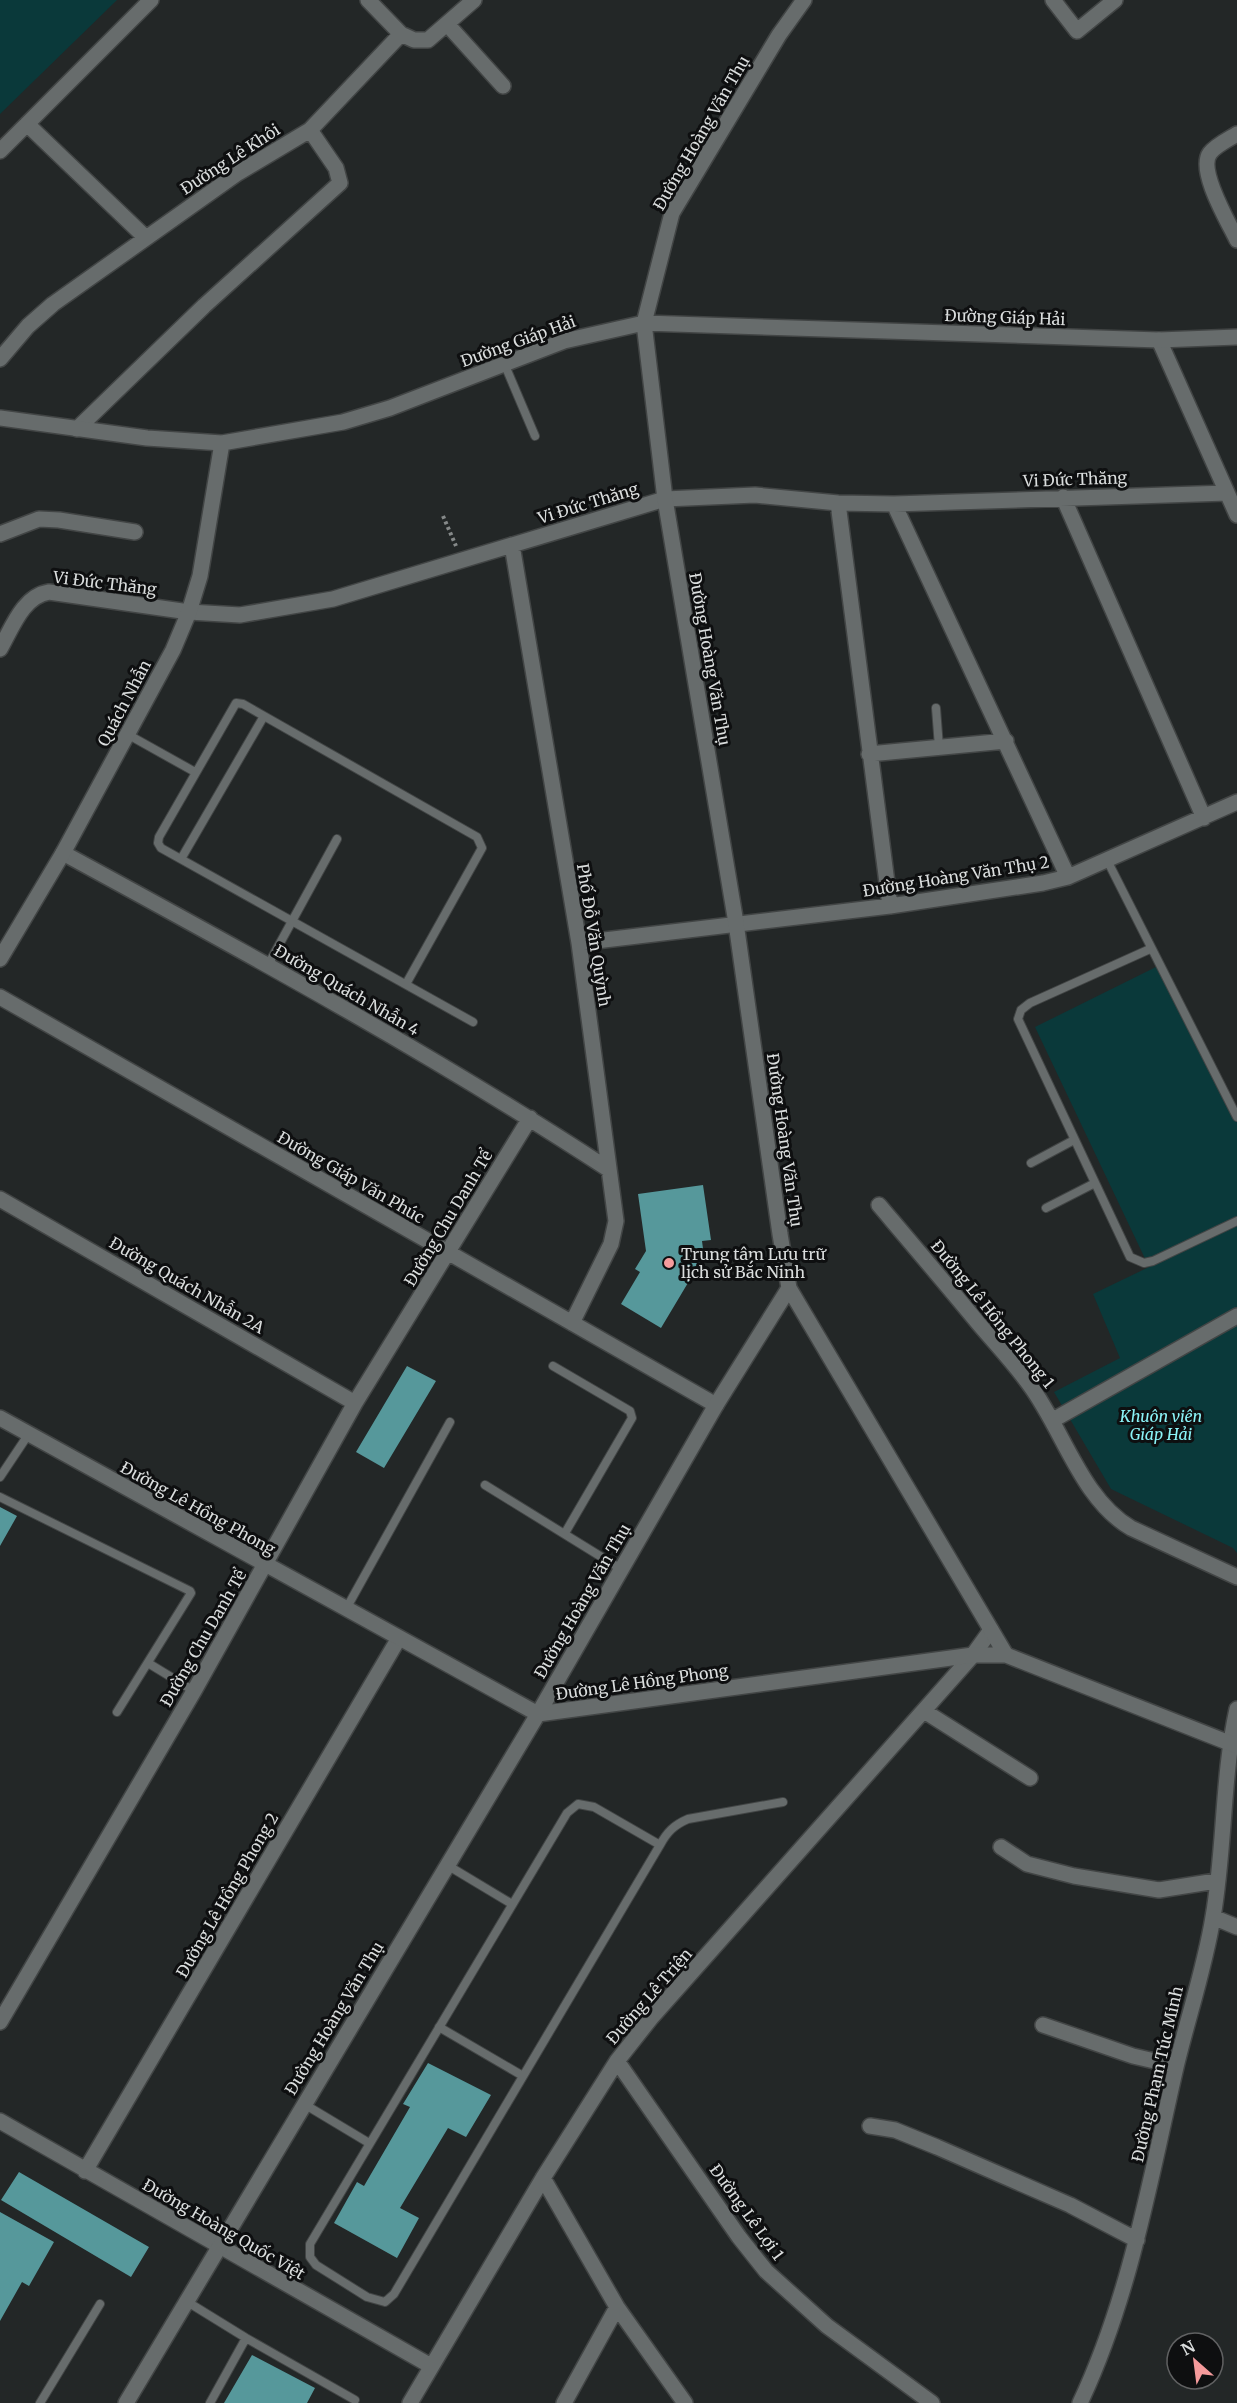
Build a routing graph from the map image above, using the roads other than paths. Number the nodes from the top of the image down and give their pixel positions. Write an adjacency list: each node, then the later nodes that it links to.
1 (151, 0): 10 (street)
2 (368, 0): 8 (street)
3 (474, 0): 7 (street)
4 (804, 0): 16 (street, Đường Hoàng Văn Thụ)
5 (1053, 0): 6 (street)
6 (1115, 0)
7 (447, 24): 8 (street); 9 (street)
8 (401, 34): 11 (street, Đường Lê Khôi)
9 (503, 86)
10 (27, 124): 13 (street); 14 (street)
11 (310, 130): 14 (street, Đường Lê Khôi); 22 (street)
12 (1237, 134): 15 (street)
13 (0, 151)
14 (146, 237): 19 (street, Đường Lê Khôi)
15 (1237, 240)
16 (644, 323): 18 (street, Đường Giáp Hải); 20 (street, Đường Giáp Hải); 27 (street, Đường Hoàng Văn Thụ)
17 (1237, 337): 18 (street, Đường Giáp Hải)
18 (1159, 340): 25 (street)
19 (0, 359)
20 (504, 363): 23 (lane); 24 (street, Đường Giáp Hải)
21 (0, 418): 22 (street, Đường Giáp Hải)
22 (77, 429): 24 (street, Đường Giáp Hải)
23 (535, 436)
24 (222, 443): 34 (street, Quách Nhẫn)
25 (1227, 493): 26 (street, Vi Đức Thăng); 30 (street)
26 (1063, 497): 29 (street, Vi Đức Thăng); 44 (street)
27 (665, 499): 28 (street, Vi Đức Thăng); 33 (street, Vi Đức Thăng); 52 (street, Đường Hoàng Văn Thụ)
28 (838, 502): 29 (street, Vi Đức Thăng); 41 (street)
29 (894, 504): 39 (street)
30 (1237, 515)
31 (135, 532): 32 (street)
32 (0, 534)
33 (512, 545): 34 (street, Vi Đức Thăng); 53 (street, Phố Đỗ Văn Quỳnh)
34 (189, 612): 35 (street, Vi Đức Thăng); 38 (street, Quách Nhẫn)
35 (0, 649)
36 (936, 708): 40 (lane)
37 (264, 716): 42 (lane); 47 (lane); 57 (lane)
38 (127, 734): 42 (lane); 46 (street, Quách Nhẫn)
39 (1006, 741): 40 (street); 49 (street)
40 (939, 747): 41 (street)
41 (869, 754): 50 (street)
42 (195, 772): 47 (lane)
43 (1237, 802): 44 (street, Đường Hoàng Văn Thụ 2)
44 (1204, 818): 48 (street, Đường Hoàng Văn Thụ 2)
45 (338, 839): 51 (lane)
46 (63, 853): 55 (street, Quách Nhẫn); 56 (street, Đường Quách Nhẫn 4)
47 (181, 859): 51 (lane)
48 (1107, 860): 49 (street, Đường Hoàng Văn Thụ 2); 54 (lane)
49 (1068, 877): 50 (street, Đường Hoàng Văn Thụ 2)
50 (890, 906): 52 (street, Đường Hoàng Văn Thụ 2)
51 (292, 921): 56 (lane); 57 (lane)
52 (736, 923): 53 (street, Đường Hoàng Văn Thụ 2); 71 (street, Đường Hoàng Văn Thụ)
53 (579, 943): 64 (street, Phố Đỗ Văn Quỳnh)
54 (1150, 949): 60 (lane); 62 (lane)
55 (0, 958)
56 (268, 965): 61 (street, Đường Quách Nhẫn 4)
57 (405, 984): 59 (lane)
58 (0, 997): 70 (street, Đường Giáp Văn Phúc)
59 (473, 1022)
60 (1237, 1117)
61 (530, 1118): 64 (street, Đường Quách Nhẫn 4); 70 (street, Đường Chu Danh Tể)
62 (1074, 1140): 63 (lane); 65 (lane)
63 (1032, 1163)
64 (608, 1169): 73 (street, Phố Đỗ Văn Quỳnh)
65 (1095, 1183): 68 (lane); 69 (lane)
66 (0, 1199): 75 (street, Đường Quách Nhẫn 2A)
67 (879, 1205): 78 (street, Đường Lê Hồng Phong 1)
68 (1046, 1208)
69 (1237, 1221)
70 (448, 1253): 73 (street, Đường Giáp Văn Phúc); 75 (street, Đường Chu Danh Tể)
71 (789, 1288): 76 (street, Đường Hoàng Văn Thụ); 89 (street)
72 (1237, 1316): 78 (street)
73 (572, 1323): 76 (street, Đường Giáp Văn Phúc)
74 (553, 1366): 84 (lane)
75 (355, 1402): 85 (street, Đường Chu Danh Tể)
76 (716, 1405): 86 (street, Đường Hoàng Văn Thụ)
77 (0, 1418): 80 (street, Đường Lê Hồng Phong)
78 (1053, 1420): 87 (street, Đường Lê Hồng Phong 1)
79 (450, 1422): 88 (lane)
80 (28, 1435): 81 (lane); 85 (street, Đường Lê Hồng Phong)
81 (0, 1477)
82 (485, 1485): 84 (lane)
83 (0, 1497): 93 (lane)
84 (565, 1533): 86 (lane)
85 (265, 1564): 88 (street, Đường Lê Hồng Phong); 94 (street, Đường Chu Danh Tể)
86 (621, 1569): 98 (street, Đường Hoàng Văn Thụ)
87 (1237, 1577)
88 (346, 1609): 90 (street, Đường Lê Hồng Phong)
89 (991, 1630): 91 (street, Đường Lê Triện); 92 (street)
90 (399, 1638): 98 (street, Đường Lê Hồng Phong); 119 (street, Đường Lê Hồng Phong 2)
91 (974, 1655): 92 (street, Đường Lê Hồng Phong); 97 (street, Đường Lê Triện); 98 (street, Đường Lê Hồng Phong)
92 (1006, 1655): 99 (street, Đường Lê Hồng Phong)
93 (148, 1663): 94 (lane); 96 (lane)
94 (194, 1691): 109 (street, Đường Chu Danh Tể)
95 (1237, 1709): 99 (street)
96 (117, 1712)
97 (924, 1712): 100 (street); 112 (street, Đường Lê Triện)
98 (538, 1714): 104 (street, Đường Hoàng Văn Thụ)
99 (1233, 1745): 105 (street, Đường Phạm Túc Minh)
100 (1030, 1778)
101 (783, 1802): 102 (lane)
102 (660, 1845): 106 (lane); 114 (lane)
103 (1001, 1847): 105 (street)
104 (447, 1865): 106 (lane); 115 (street, Đường Hoàng Văn Thụ)
105 (1216, 1881): 107 (street, Đường Phạm Túc Minh)
106 (512, 1904): 111 (lane)
107 (1213, 1917): 108 (street); 113 (street, Đường Phạm Túc Minh)
108 (1237, 1927)
109 (0, 2022)
110 (1043, 2025): 113 (street)
111 (439, 2027): 114 (lane); 118 (lane)
112 (617, 2061): 120 (street, Đường Lê Triện); 135 (street, Đường Lê Lợi 1)
113 (1176, 2066): 121 (street, Đường Phạm Túc Minh)
114 (524, 2076): 118 (lane)
115 (303, 2104): 118 (lane); 122 (street, Đường Hoàng Văn Thụ)
116 (0, 2121): 119 (street, Đường Hoàng Quốc Việt)
117 (870, 2126): 121 (street)
118 (369, 2143)
119 (85, 2171): 122 (street, Đường Hoàng Quốc Việt)
120 (543, 2178): 125 (street); 127 (street, Đường Lê Triện)
121 (1137, 2240): 136 (street, Đường Phạm Túc Minh)
122 (218, 2246): 123 (street, Đường Hoàng Văn Thụ); 127 (street, Đường Hoàng Quốc Việt)
123 (186, 2301): 126 (lane); 130 (street, Đường Hoàng Văn Thụ)
124 (100, 2304): 129 (lane)
125 (617, 2307): 133 (street); 134 (street)
126 (246, 2338): 128 (lane); 131 (lane)
127 (431, 2366): 132 (street, Đường Lê Triện)
128 (356, 2400)
129 (41, 2403)
130 (126, 2403)
131 (210, 2403)
132 (410, 2403)
133 (564, 2403)
134 (685, 2403)
135 (932, 2403)
136 (1080, 2403)

